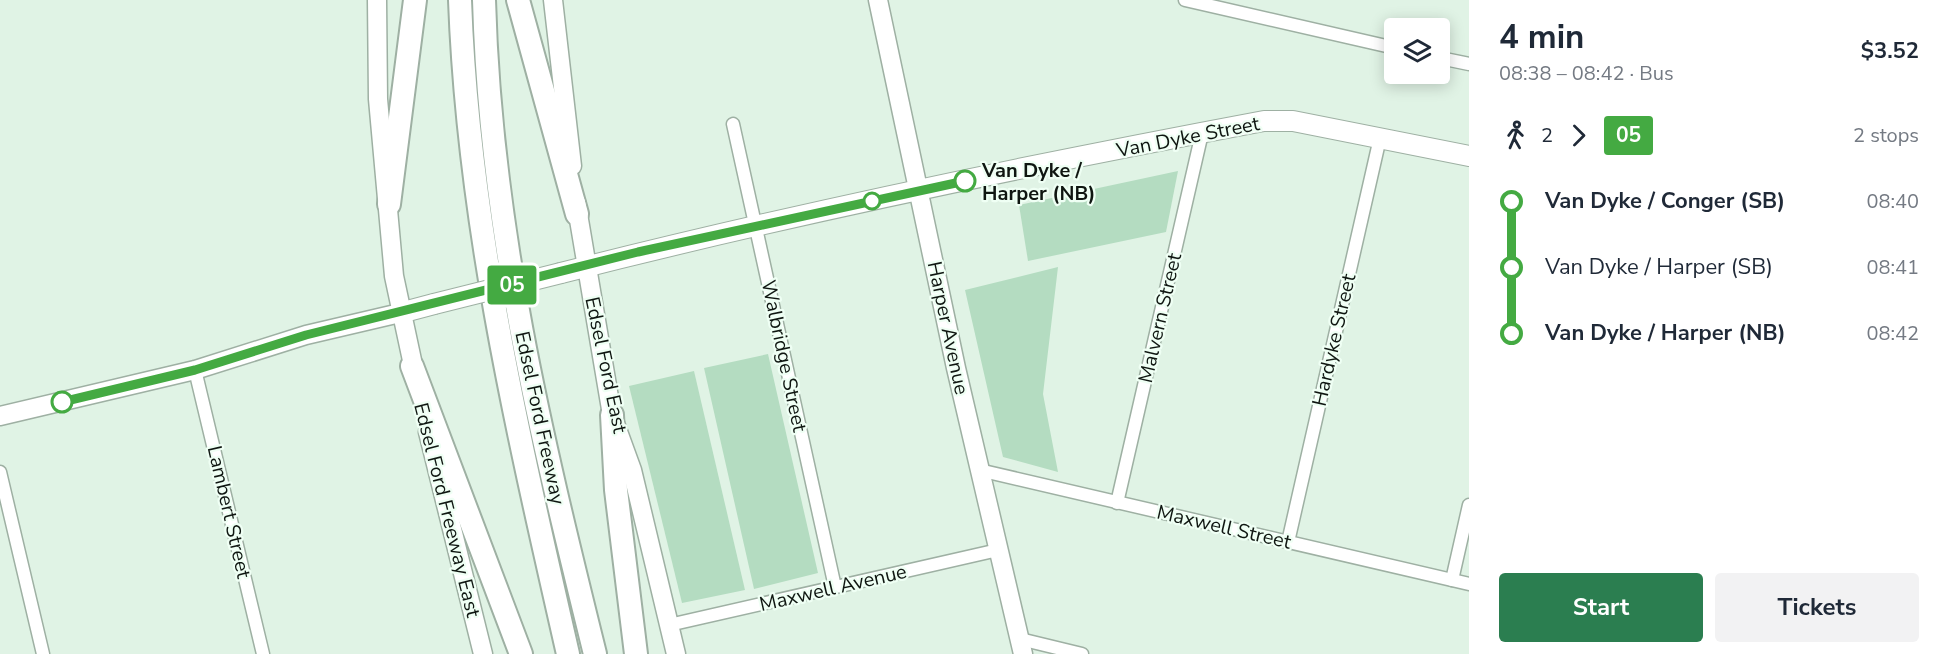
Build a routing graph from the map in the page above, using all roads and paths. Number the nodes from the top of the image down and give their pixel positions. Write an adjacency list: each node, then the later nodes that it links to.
1 (377, 0): 17 (street)
2 (415, 0): 17 (highway)
3 (460, 0): 41 (highway, Edsel Ford Freeway)
4 (484, 0): 42 (highway, Edsel Ford Freeway)
5 (518, 0): 18 (highway)
6 (878, 0): 16 (street, Harper Avenue)
7 (1185, 0): 9 (street)
8 (557, 1): 18 (street, Edsel Ford East)
9 (1384, 45)
10 (1450, 60): 11 (street)
11 (1469, 64)
12 (733, 124): 19 (street, Walbridge Street)
13 (1202, 133): 14 (main road, Van Dyke Street); 16 (main road, Van Dyke Street); 28 (street, Malvern Street)
14 (1380, 138): 15 (main road, Van Dyke Street); 30 (street, Hardyke Street)
15 (1469, 156)
16 (920, 190): 19 (main road, Van Dyke Street); 26 (street, Harper Avenue)
17 (389, 204): 21 (street, Edsel Ford Freeway East)
18 (577, 214): 20 (street, Edsel Ford East)
19 (755, 227): 20 (main road, Van Dyke Street); 34 (street, Walbridge Street)
20 (587, 267): 21 (main road, Van Dyke Street, bridge); 24 (street, Edsel Ford East)
21 (400, 313): 22 (street, Edsel Ford Freeway East); 23 (street, Van Dyke Street)
22 (412, 366): 39 (street, Edsel Ford Freeway East); 40 (highway)
23 (195, 370): 25 (street, Van Dyke Street); 38 (street, Lambert Street)
24 (612, 415): 35 (street, Edsel Ford East); 43 (highway)
25 (0, 416)
26 (979, 471): 28 (street, Maxwell Street); 31 (street, Harper Avenue)
27 (0, 472): 37 (street)
28 (1117, 503): 30 (street, Maxwell Street)
29 (1469, 505): 32 (street)
30 (1288, 542): 32 (street, Maxwell Street)
31 (998, 550): 34 (street, Maxwell Avenue); 36 (street, Harper Avenue)
32 (1452, 580): 33 (street, Maxwell Street)
33 (1469, 584)
34 (835, 587): 35 (street, Maxwell Avenue)
35 (669, 626): 44 (street, Edsel Ford East)
36 (1021, 647): 45 (street)
37 (43, 654)
38 (263, 654)
39 (483, 654)
40 (521, 654)
41 (568, 654)
42 (595, 654)
43 (636, 654)
44 (676, 654)
45 (1082, 654)

